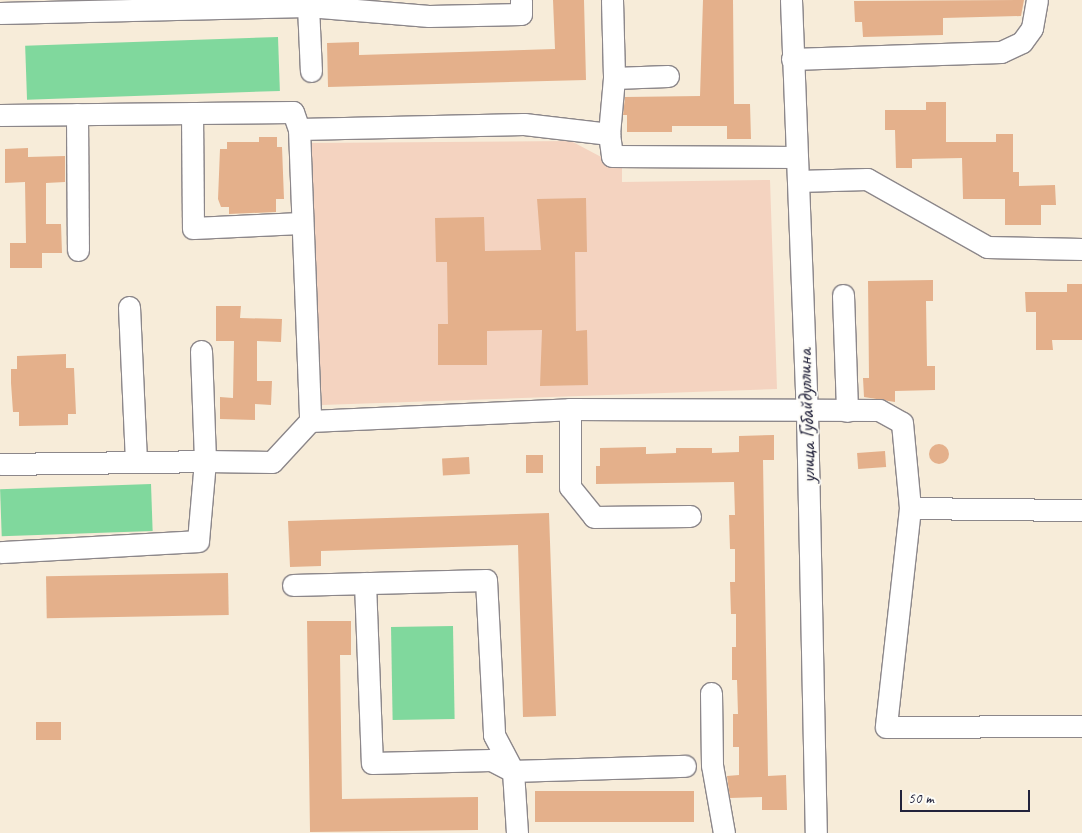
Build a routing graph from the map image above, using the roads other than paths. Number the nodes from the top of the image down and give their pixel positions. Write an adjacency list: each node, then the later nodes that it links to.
1 (446, 0): 7 (street)
2 (521, 0): 7 (street)
3 (612, 0): 12 (street)
4 (791, 0): 9 (street, улица Губайдуллина)
5 (1037, 0): 9 (street)
6 (308, 6): 7 (street); 8 (street); 10 (street)
7 (429, 8)
8 (0, 13)
9 (792, 59): 18 (street, улица Губайдуллина)
10 (311, 71)
11 (668, 76): 12 (street)
12 (614, 78): 17 (street)
13 (192, 113): 14 (street); 16 (street); 20 (street)
14 (77, 114): 15 (street); 22 (street)
15 (0, 115)
16 (299, 128): 17 (street); 20 (street)
17 (609, 134): 18 (street)
18 (797, 157): 19 (street, улица Губайдуллина)
19 (798, 181): 21 (street); 28 (street, улица Губайдуллина)
20 (301, 223): 29 (street)
21 (1082, 249)
22 (78, 250)
23 (843, 295): 27 (street)
24 (129, 307): 30 (street)
25 (201, 351): 31 (street)
26 (570, 409): 28 (street); 29 (street); 35 (street)
27 (847, 411): 28 (street); 33 (street)
28 (807, 412): 45 (street, улица Губайдуллина)
29 (310, 421): 31 (street)
30 (136, 460): 31 (street); 32 (street)
31 (205, 461): 36 (street)
32 (0, 464)
33 (910, 508): 34 (street); 40 (street)
34 (1082, 510)
35 (690, 516)
36 (0, 552)
37 (364, 584): 38 (street); 42 (street); 42 (street)
38 (293, 585)
39 (711, 693): 44 (street)
40 (1082, 726)
41 (685, 766): 42 (street)
42 (513, 772): 43 (street)
43 (517, 833)
44 (724, 833)
45 (816, 833)

